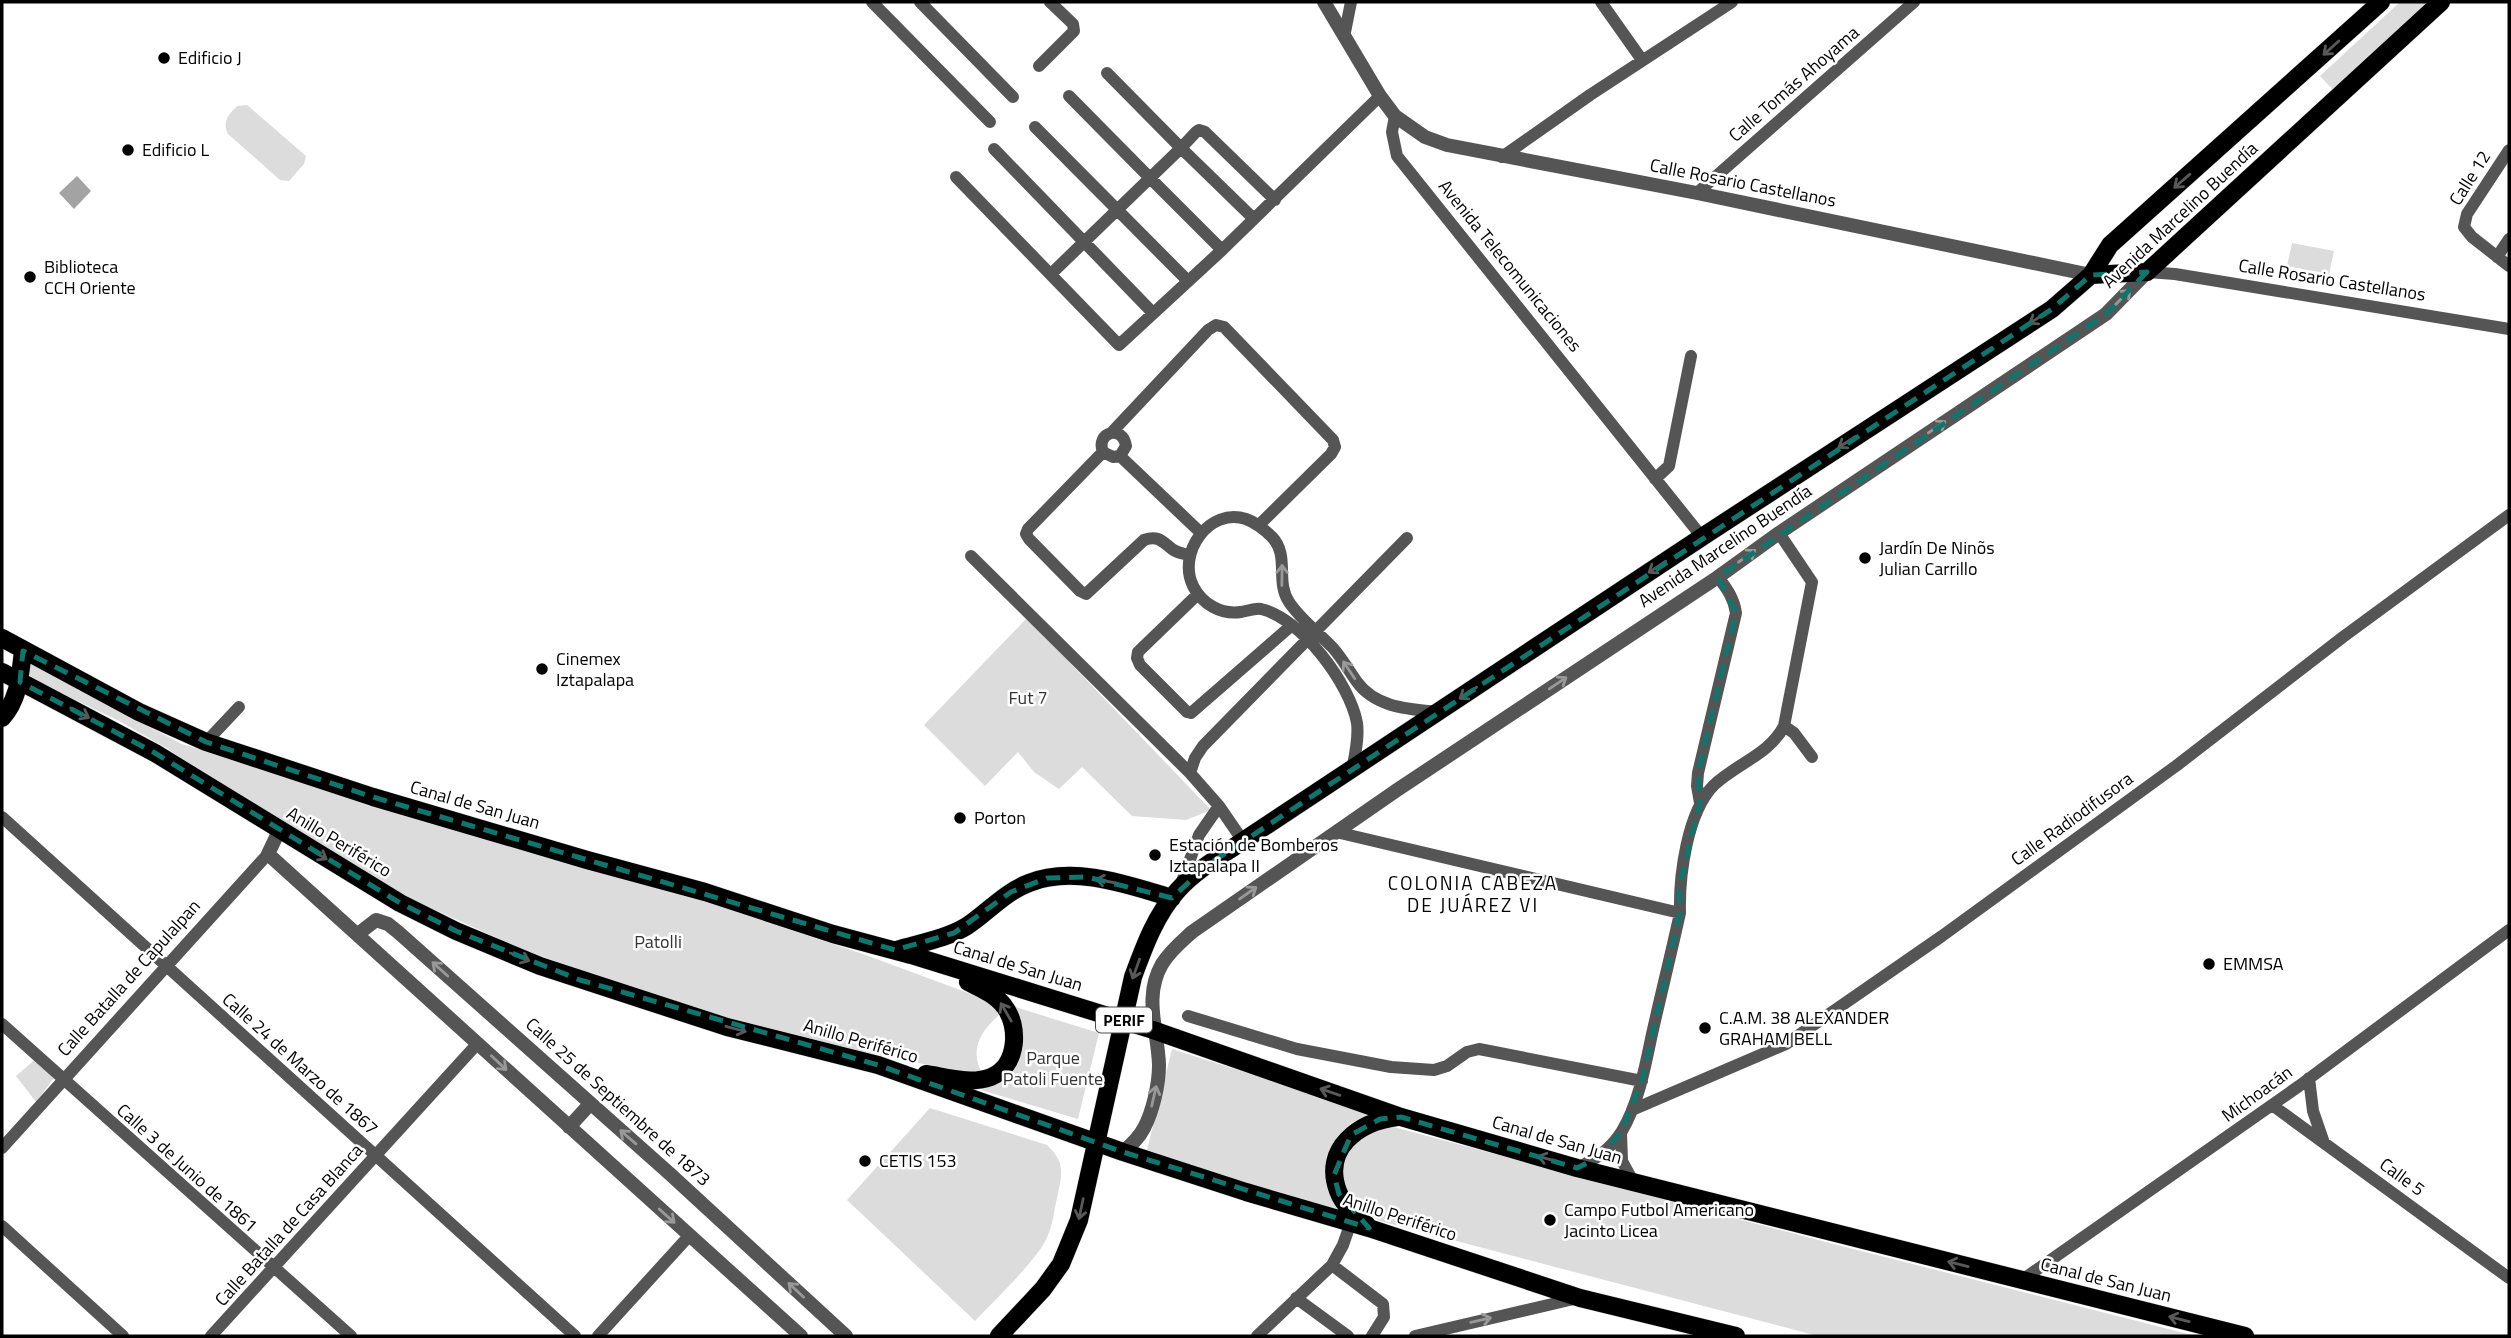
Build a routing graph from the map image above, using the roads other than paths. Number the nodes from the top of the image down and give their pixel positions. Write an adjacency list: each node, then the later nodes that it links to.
1 (872, 2): 19 (street)
2 (920, 2): 17 (street)
3 (1050, 2): 13 (street)
4 (1324, 2): 11 (street)
5 (1351, 2): 11 (street)
6 (1601, 2): 12 (street)
7 (1732, 2): 12 (street)
8 (1914, 2): 27 (street, Calle Tomás Ahoyama)
9 (2381, 2): 38 (main road, Avenida Marcelino Buendía, one-way to 38)
10 (2441, 2): 36 (main road, Avenida Marcelino Buendía)
11 (1344, 37): 16 (street)
12 (1642, 61): 24 (street)
13 (1039, 66)
14 (1107, 73): 21 (street)
15 (1069, 96): 26 (street)
16 (1380, 96): 18 (street); 28 (street)
17 (1013, 97)
18 (1395, 116): 24 (street, Calle Rosario Castellanos); 45 (street, Avenida Telecomunicaciones)
19 (990, 122)
20 (1035, 127): 29 (street)
21 (1181, 148): 26 (street); 28 (street); 30 (street)
22 (994, 149): 32 (street)
23 (2509, 150): 34 (street, Calle 12)
24 (1502, 157): 27 (street, Calle Rosario Castellanos)
25 (956, 177): 37 (street)
26 (1150, 178): 29 (street); 33 (street)
27 (1698, 193): 38 (street, Calle Rosario Castellanos)
28 (1275, 200): 30 (street)
29 (1117, 209): 32 (street); 39 (street)
30 (1254, 219): 33 (street)
31 (2509, 239): 34 (street)
32 (1085, 242): 37 (street); 40 (street)
33 (1222, 250): 39 (street)
34 (2497, 257): 35 (street)
35 (2509, 266)
36 (2147, 272): 38 (main road); 41 (street, Calle Rosario Castellanos); 49 (street, Avenida Marcelino Buendía, one-way to 36)
37 (1051, 274): 40 (street)
38 (2091, 275): 50 (main road, Avenida Marcelino Buendía, one-way to 50)
39 (1187, 280): 40 (street)
40 (1153, 313)
41 (2509, 329)
42 (1690, 356): 45 (street)
43 (1117, 433): 44 (street); 44 (street); 47 (street)
44 (1113, 457): 48 (street); 52 (street)
45 (1656, 479): 50 (street, Avenida Telecomunicaciones)
46 (2509, 515): 94 (street, Calle Radiodifusora)
47 (1259, 525): 48 (street); 57 (street, one-way to 47)
48 (1201, 533): 52 (street)
49 (1779, 533): 54 (street, Avenida Marcelino Buendía, one-way to 49); 65 (street)
50 (1702, 537): 63 (main road, Avenida Marcelino Buendía, one-way to 63)
51 (1407, 538): 57 (street)
52 (1190, 555): 55 (street)
53 (971, 556): 69 (street)
54 (1718, 577): 70 (street); 74 (street, Avenida Marcelino Buendía, one-way to 54)
55 (1198, 594): 56 (street); 56 (street)
56 (1292, 625): 57 (street)
57 (1311, 636): 63 (street, one-way to 57); 68 (street); 69 (street)
58 (3, 643): 59 (main road, Canal de San Juan / PERIF)
59 (23, 651): 61 (main road); 66 (main road, Canal de San Juan / PERIF)
60 (2, 672): 61 (main road)
61 (20, 682): 64 (main road); 73 (main road, Anillo Periférico, one-way to 73)
62 (239, 707): 66 (street)
63 (1439, 712): 68 (main road, Avenida Marcelino Buendía)
64 (2, 718)
65 (1784, 726): 67 (street); 70 (street)
66 (206, 742): 81 (main road, Canal de San Juan / PERIF)
67 (1812, 757)
68 (1352, 770): 75 (main road, Avenida Marcelino Buendía)
69 (1190, 774): 71 (street)
70 (1700, 803): 78 (street)
71 (1219, 806): 75 (street); 77 (street)
72 (2, 817): 82 (street, Calle 24 de Marzo de 1867)
73 (279, 831): 76 (street, Calle Batalla de Capulalpan); 88 (main road, Anillo Periférico, one-way to 88)
74 (1336, 832): 78 (street); 86 (street, Avenida Marcelino Buendía, one-way to 74)
75 (1243, 841): 77 (main road, Avenida Marcelino Buendía)
76 (268, 854): 80 (street); 82 (street, Calle Batalla de Capulalpan)
77 (1176, 893): 81 (main road, one-way to 81); 84 (main road, Avenida Marcelino Buendía, one-way to 84)
78 (1680, 913): 91 (street)
79 (2509, 930): 89 (street, Michoacán)
80 (358, 934): 87 (street); 92 (street, Calle 25 de Septiembre de 1873, one-way to 80)
81 (903, 952): 84 (main road, Canal de San Juan / PERIF); 88 (main road, one-way to 81)
82 (165, 965): 90 (street, Calle Batalla de Capulalpan); 102 (street, Calle 24 de Marzo de 1867)
83 (1188, 1016): 91 (street)
84 (1122, 1020): 86 (main road, Canal de San Juan / PERIF); 99 (main road, Avenida Marcelino Buendía)
85 (2, 1024): 90 (street, Calle 3 de Junio de 1861)
86 (1153, 1030): 95 (main road, Canal de San Juan / PERIF, one-way to 86); 101 (street, Avenida Marcelino Buendía, one-way to 86)
87 (478, 1044): 96 (street, one-way to 96); 102 (street, Calle Batalla de Casa Blanca)
88 (878, 1065): 99 (main road, Anillo Periférico)
89 (2309, 1078): 93 (street, Michoacán); 98 (street)
90 (62, 1079): 100 (street, Calle Batalla de Capulalpan); 110 (street, Calle 3 de Junio de 1861)
91 (1642, 1081): 94 (street)
92 (590, 1104): 96 (street); 122 (street, Calle 25 de Septiembre de 1873, one-way to 92)
93 (2272, 1105): 98 (street, Calle 5); 112 (street, Michoacán)
94 (1632, 1110): 97 (street)
95 (1401, 1117): 103 (main road, Canal de San Juan / PERIF, one-way to 95); 107 (main road)
96 (569, 1127): 108 (street, one-way to 108)
97 (1621, 1132): 103 (street); 104 (street)
98 (2323, 1141): 111 (street, Calle 5)
99 (1094, 1142): 101 (main road, Anillo Periférico); 123 (main road, Avenida Marcelino Buendía, one-way to 123)
100 (2, 1147)
101 (1123, 1152): 105 (main road, Anillo Periférico)
102 (375, 1156): 110 (street, Calle Batalla de Casa Blanca); 119 (street, Calle 24 de Marzo de 1867)
103 (1577, 1168): 104 (main road, Canal de San Juan / PERIF)
104 (1634, 1183): 112 (main road, Canal de San Juan / PERIF, one-way to 104)
105 (1351, 1222): 107 (main road, Anillo Periférico); 109 (street)
106 (2, 1226): 116 (street)
107 (1369, 1228): 114 (main road, Anillo Periférico)
108 (689, 1236): 120 (street); 121 (street)
109 (1332, 1265): 113 (street); 125 (street)
110 (273, 1268): 117 (street, Calle Batalla de Casa Blanca); 118 (street, Calle 3 de Junio de 1861)
111 (2509, 1278)
112 (2022, 1280): 128 (main road, Canal de San Juan / PERIF, one-way to 112)
113 (1296, 1298): 115 (street); 124 (street)
114 (1580, 1298): 126 (street, one-way to 114); 127 (main road, Anillo Periférico)
115 (1260, 1335)
116 (123, 1336)
117 (211, 1336)
118 (351, 1336)
119 (575, 1336)
120 (598, 1336)
121 (801, 1336)
122 (846, 1336)
123 (999, 1336)
124 (1348, 1336)
125 (1372, 1336)
126 (1415, 1336)
127 (1736, 1336)
128 (2245, 1336)

